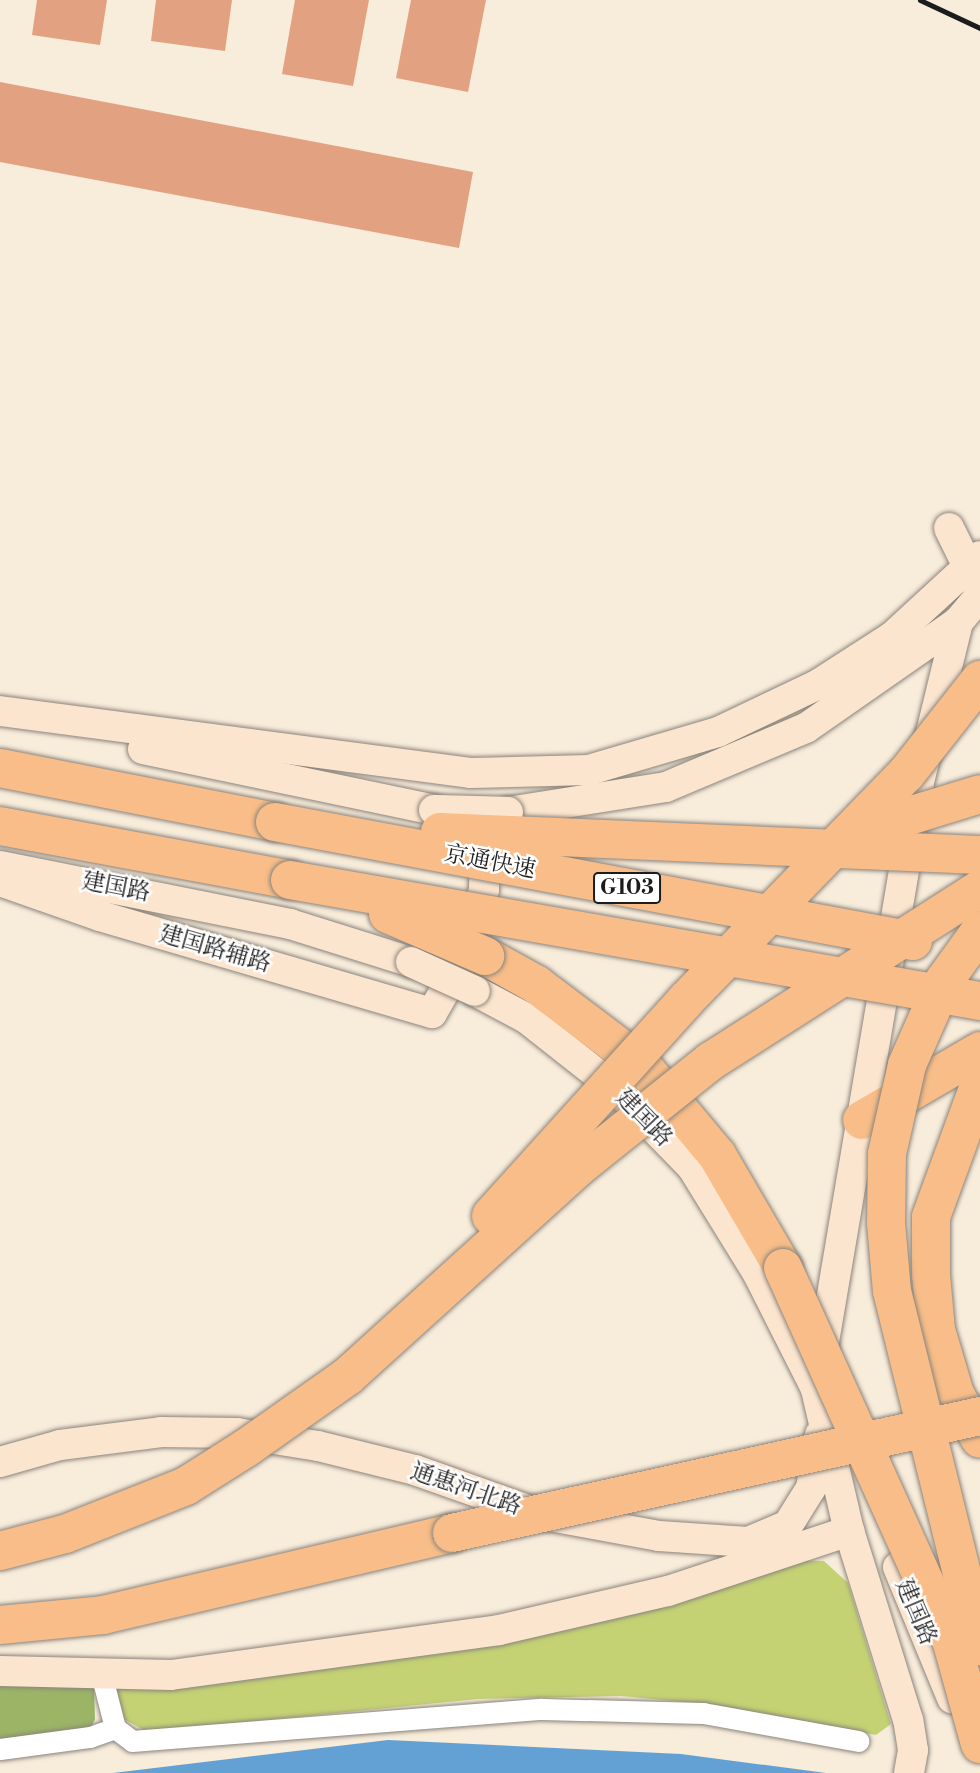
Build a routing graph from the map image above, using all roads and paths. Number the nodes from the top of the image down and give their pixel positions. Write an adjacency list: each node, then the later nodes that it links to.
1 (950, 528): 2 (street)
2 (977, 578): 3 (street); 8 (street)
3 (958, 622): 6 (street, bridge); 24 (street)
4 (980, 680): 25 (highway, bridge)
5 (0, 711): 8 (street)
6 (0, 720)
7 (18, 772): 10 (highway, 京通快速 / G103)
8 (470, 773): 16 (street, 建国路辅路)
9 (980, 794): 12 (highway, bridge)
10 (275, 822): 12 (highway, bridge); 19 (highway, 京通快速 / G103, bridge)
11 (14, 829): 15 (highway, G103)
12 (723, 845): 13 (highway, bridge)
13 (980, 855)
14 (0, 866): 20 (street, 建国路, bridge)
15 (290, 880): 20 (highway, bridge); 21 (highway, G103, bridge)
16 (0, 881)
17 (980, 889): 25 (highway, bridge)
18 (980, 931): 33 (highway, bridge)
19 (980, 954)
20 (480, 973): 26 (street, 建国路); 39 (highway, bridge)
21 (980, 1001)
22 (980, 1051): 24 (highway)
23 (980, 1083): 28 (highway)
24 (862, 1120): 26 (street)
25 (348, 1376): 31 (highway, bridge)
26 (816, 1389): 29 (street, 通惠河北路); 30 (street); 37 (street, 建国路)
27 (980, 1416): 32 (highway, bridge)
28 (980, 1439)
29 (0, 1462)
30 (849, 1531): 35 (street); 41 (street)
31 (0, 1551)
32 (0, 1625)
33 (980, 1646)
34 (0, 1671): 35 (street)
35 (101, 1674): 36 (street)
36 (115, 1728): 38 (street); 40 (street)
37 (980, 1733)
38 (859, 1741)
39 (980, 1744)
40 (0, 1749)
41 (911, 1762)

